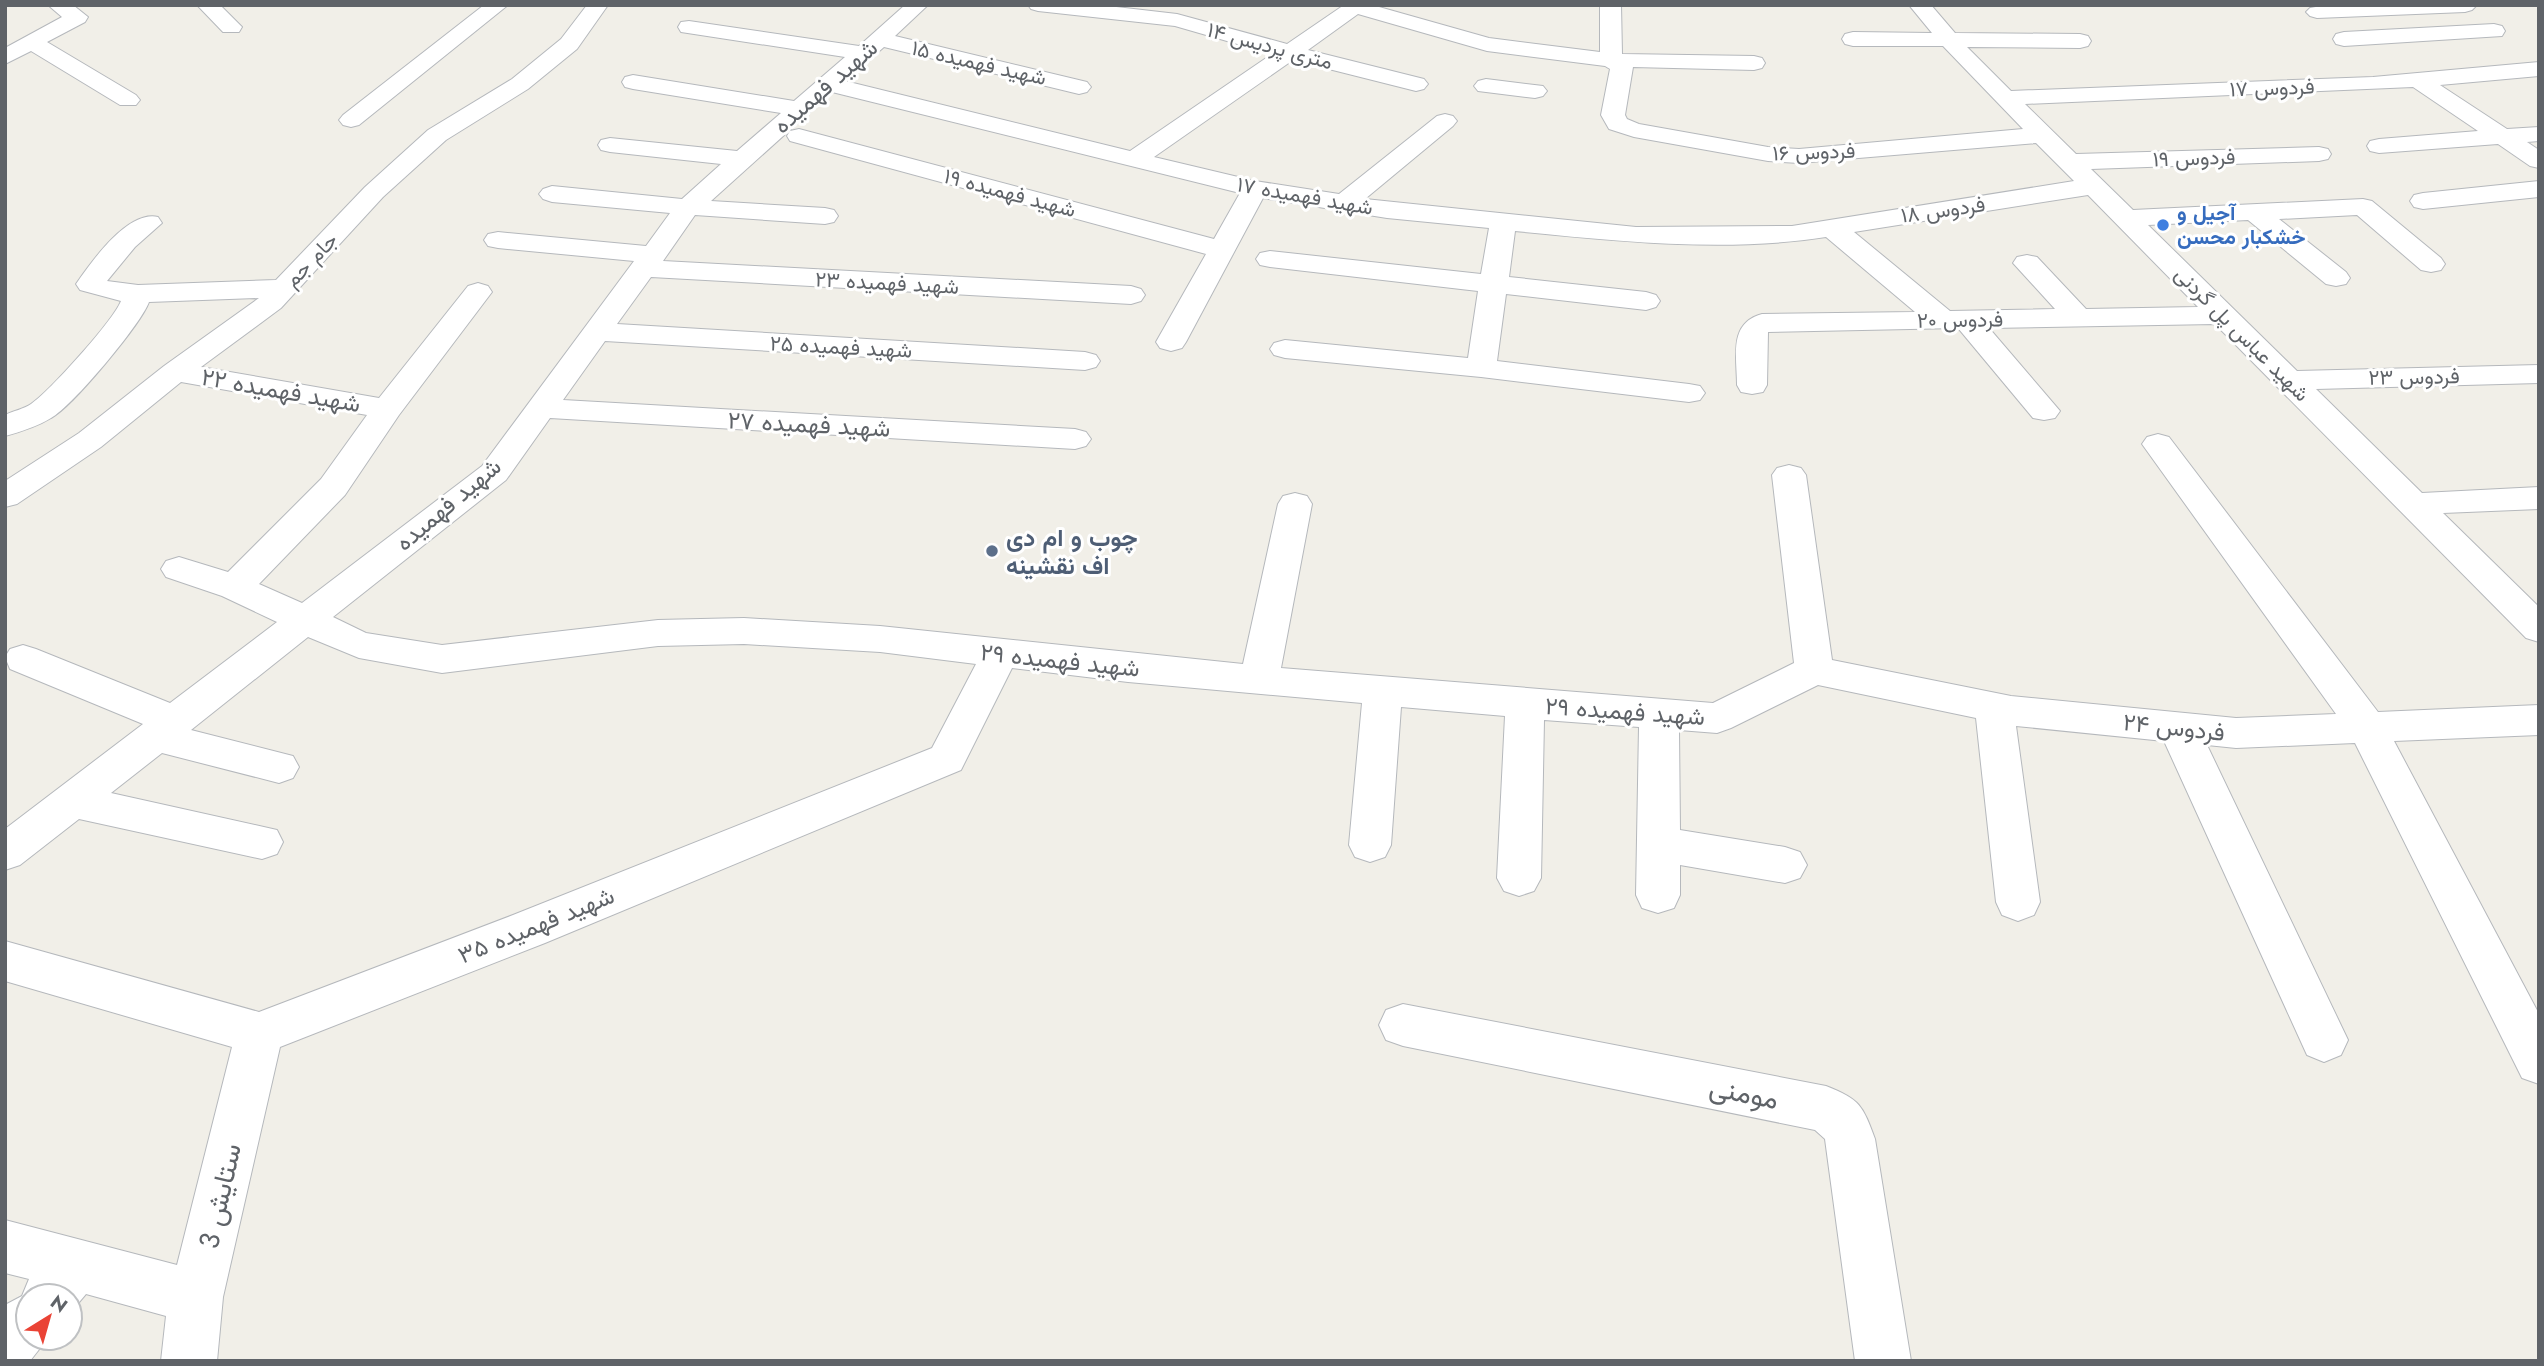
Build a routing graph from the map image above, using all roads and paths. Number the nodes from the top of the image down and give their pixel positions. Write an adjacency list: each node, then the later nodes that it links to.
1 (207, 5): 12 (street)
2 (469, 5): 8 (street)
3 (598, 5): 72 (street, جام جم)
4 (918, 5): 18 (street, شهید فهمیده)
5 (1038, 5): 22 (street, ۱۴ متری پردیس)
6 (1610, 5): 24 (street)
7 (1919, 5): 21 (street, شهید عباس پل گردنی)
8 (497, 6): 37 (street)
9 (2464, 6): 11 (street); 14 (street)
10 (67, 7): 17 (street)
11 (2317, 12)
12 (231, 27)
13 (689, 27): 18 (street, شهید فهمیده ۱۵)
14 (2494, 31): 15 (street); 26 (street)
15 (2344, 39)
16 (2080, 41): 21 (street)
17 (31, 43): 23 (street); 36 (street)
18 (871, 46): 29 (street, شهید فهمیده); 32 (street, شهید فهمیده ۱۵)
19 (1850, 47): 21 (street)
20 (1525, 48): 22 (street); 24 (street); 33 (street)
21 (1956, 48): 35 (street, شهید عباس پل گردنی)
22 (1290, 52): 30 (street, ۱۴ متری پردیس); 47 (street)
23 (5, 57)
24 (1611, 60): 25 (street); 41 (street, فردوس ۱۶)
25 (1754, 63)
26 (2539, 69): 27 (street, فردوس ۱۷)
27 (2417, 80): 35 (street, فردوس ۱۷); 42 (street)
28 (633, 82): 39 (street, شهید فهمیده ۱۹)
29 (827, 84): 39 (street, شهید فهمیده); 47 (street, شهید فهمیده ۱۷)
30 (1416, 84)
31 (1486, 86): 33 (street)
32 (1079, 87)
33 (1510, 89): 34 (street)
34 (1535, 91)
35 (2005, 98): 41 (street, شهید عباس پل گردنی)
36 (128, 100)
37 (351, 120)
38 (1445, 121): 55 (street)
39 (799, 122): 46 (street, شهید فهمیده); 65 (street, شهید فهمیده ۱۹)
40 (2539, 134): 42 (street)
41 (2042, 135): 49 (street, شهید عباس پل گردنی)
42 (2501, 136): 44 (street); 48 (street)
43 (610, 145): 46 (street)
44 (2379, 146)
45 (2319, 154): 49 (street, فردوس ۱۹)
46 (740, 159): 56 (street, شهید فهمیده)
47 (1133, 160): 51 (street, شهید فهمیده ۱۷)
48 (2539, 161)
49 (2069, 162): 50 (street, شهید عباس پل گردنی)
50 (2094, 187): 59 (street, شهید عباس پل گردنی); 62 (street, فردوس ۱۸)
51 (1255, 189): 55 (street, شهید فهمیده ۱۷); 65 (street)
52 (2539, 189): 54 (street)
53 (552, 194): 56 (street)
54 (2423, 201)
55 (1344, 203): 60 (street, شهید فهمیده ۱۷)
56 (688, 207): 58 (street); 67 (street, شهید فهمیده)
57 (2254, 212): 59 (street); 69 (street); 70 (street)
58 (825, 216)
59 (2126, 218): 77 (street, شهید عباس پل گردنی)
60 (1503, 221): 63 (street, شهید فهمیده ۱۷); 71 (street)
61 (149, 223): 74 (street)
62 (1830, 226): 63 (street, فردوس ۱۸); 79 (street)
63 (1792, 234)
64 (498, 240): 67 (street, شهید فهمیده ۲۳)
65 (1222, 250): 81 (street)
66 (1270, 259): 71 (street)
67 (648, 262): 75 (street, شهید فهمیده ۲۳); 80 (street, شهید فهمیده)
68 (2027, 262): 78 (street)
69 (2431, 264)
70 (2336, 278)
71 (1494, 284): 76 (street); 84 (street)
72 (283, 288): 74 (street); 85 (street, جام جم)
73 (478, 292): 91 (street, شهید فهمیده ۲۲)
74 (138, 294): 93 (street)
75 (1131, 295)
76 (1646, 301)
77 (2224, 316): 78 (street, فردوس ۲۰); 87 (street, شهید عباس پل گردنی)
78 (2079, 318): 79 (street, فردوس ۲۰)
79 (1955, 320): 88 (street, فردوس ۲۰); 92 (street)
80 (596, 332): 83 (street, شهید فهمیده ۲۵); 90 (street, شهید فهمیده)
81 (1171, 342)
82 (1285, 349): 84 (street)
83 (1085, 361)
84 (1482, 368): 89 (street)
85 (175, 372): 91 (street, شهید فهمیده ۲۲); 97 (street, جام جم)
86 (2539, 374): 87 (street, فردوس ۲۳)
87 (2289, 380): 100 (street, شهید عباس پل گردنی)
88 (1752, 385)
89 (1689, 393)
90 (542, 408): 94 (street, شهید فهمیده ۲۷); 103 (street, شهید فهمیده)
91 (387, 409): 102 (street, شهید فهمیده ۲۲)
92 (2044, 411)
93 (5, 426)
94 (1075, 439)
95 (2158, 444): 115 (street)
96 (1789, 475): 107 (street)
97 (5, 496)
98 (2539, 498): 100 (street)
99 (1295, 504): 108 (street)
100 (2413, 504): 104 (street, شهید عباس پل گردنی)
101 (179, 569): 102 (street)
102 (235, 587): 103 (street)
103 (303, 620): 105 (street, شهید فهمیده ۲۹); 116 (street, شهید فهمیده)
104 (2539, 629)
105 (1000, 654): 108 (street, شهید فهمیده ۲۹); 129 (street, شهید فهمیده ۳۵)
106 (23, 659): 116 (street)
107 (1814, 670): 111 (street, فردوس ۲۴); 112 (street, شهید فهمیده ۲۹)
108 (1259, 680): 109 (street, شهید فهمیده ۲۹)
109 (1383, 689): 110 (street, شهید فهمیده ۲۹); 122 (street)
110 (1525, 704): 112 (street, شهید فهمیده ۲۹); 124 (street)
111 (1994, 708): 114 (street, فردوس ۲۴); 126 (street)
112 (1659, 713): 121 (street)
113 (2539, 720): 115 (street, فردوس ۲۴)
114 (2178, 727): 115 (street, فردوس ۲۴); 130 (street)
115 (2367, 727): 131 (street)
116 (164, 729): 117 (street); 118 (street, شهید فهمیده)
117 (279, 767)
118 (72, 801): 119 (street, شهید فهمیده); 120 (street)
119 (11, 841)
120 (261, 842)
121 (1658, 844): 123 (street); 125 (street)
122 (1370, 845)
123 (1785, 865)
124 (1518, 878)
125 (1658, 895)
126 (2018, 902)
127 (5, 961): 129 (street)
128 (1403, 1025): 136 (street, مومنی)
129 (258, 1033): 134 (street, ستایش 3)
130 (2324, 1040)
131 (2539, 1062)
132 (5, 1246): 133 (street)
133 (62, 1281): 134 (street)
134 (196, 1297): 135 (street, ستایش 3)
135 (189, 1361)
136 (1883, 1361)

